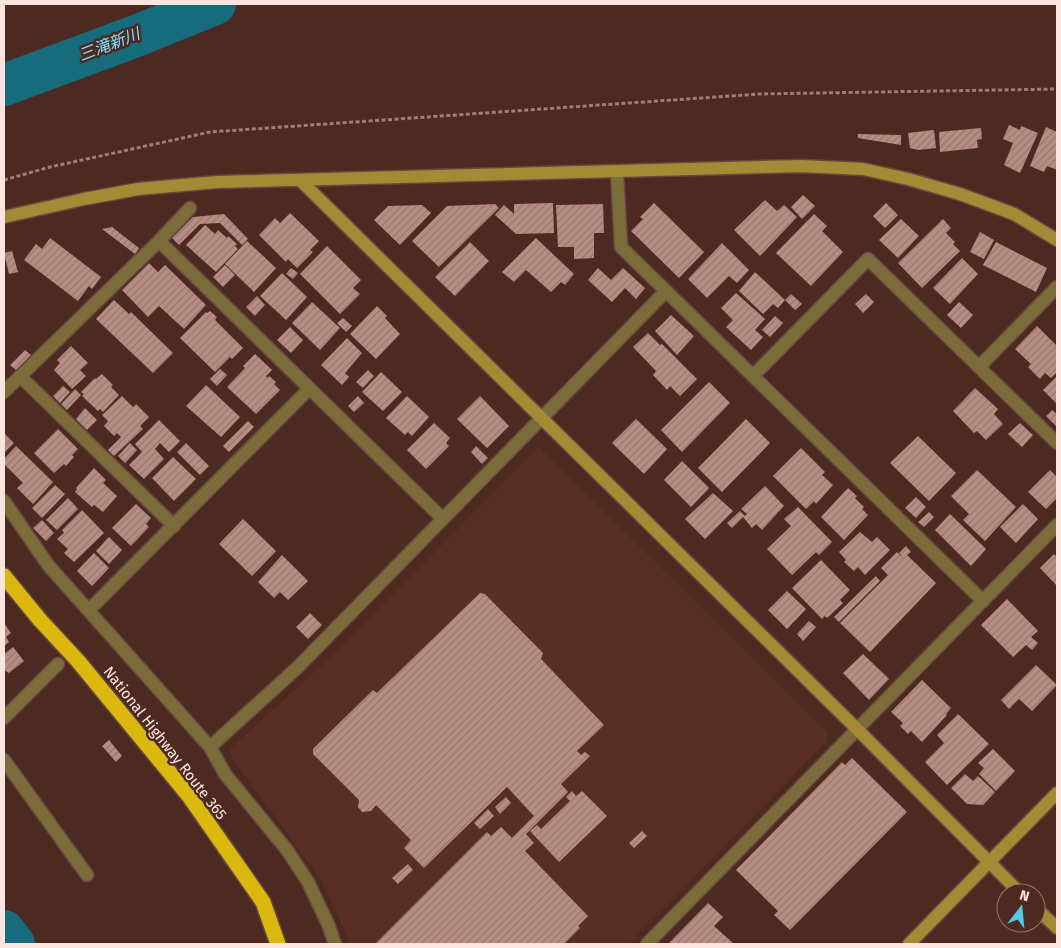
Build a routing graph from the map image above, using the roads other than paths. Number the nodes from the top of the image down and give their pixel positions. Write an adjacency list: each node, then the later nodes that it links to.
1 (617, 172): 2 (street); 5 (street); 8 (street)
2 (300, 180): 4 (street); 14 (street)
3 (190, 208): 6 (street)
4 (4, 217)
5 (1057, 240)
6 (159, 241): 10 (street); 12 (street)
7 (1057, 287): 9 (street)
8 (666, 291): 11 (street); 14 (street)
9 (979, 367): 11 (street); 15 (street)
10 (20, 376): 13 (street); 19 (street)
11 (753, 376): 21 (street)
12 (309, 389): 17 (street); 19 (street)
13 (4, 392)
14 (542, 420): 17 (street); 25 (street)
15 (1057, 443)
16 (4, 501): 22 (street)
17 (442, 519): 26 (street)
18 (1057, 525): 21 (street)
19 (174, 526): 22 (street)
20 (4, 576): 34 (highway, National Highway Route 365)
21 (983, 601): 25 (street)
22 (89, 610): 26 (street)
23 (58, 664): 24 (street)
24 (4, 718)
25 (856, 728): 29 (street); 36 (street)
26 (210, 746): 35 (street)
27 (4, 760): 30 (street)
28 (1057, 793): 29 (street)
29 (989, 863): 31 (street); 37 (street)
30 (87, 875)
31 (1010, 883)
32 (1046, 918): 33 (street)
33 (1057, 928)
34 (278, 944)
35 (335, 944)
36 (647, 944)
37 (910, 944)

